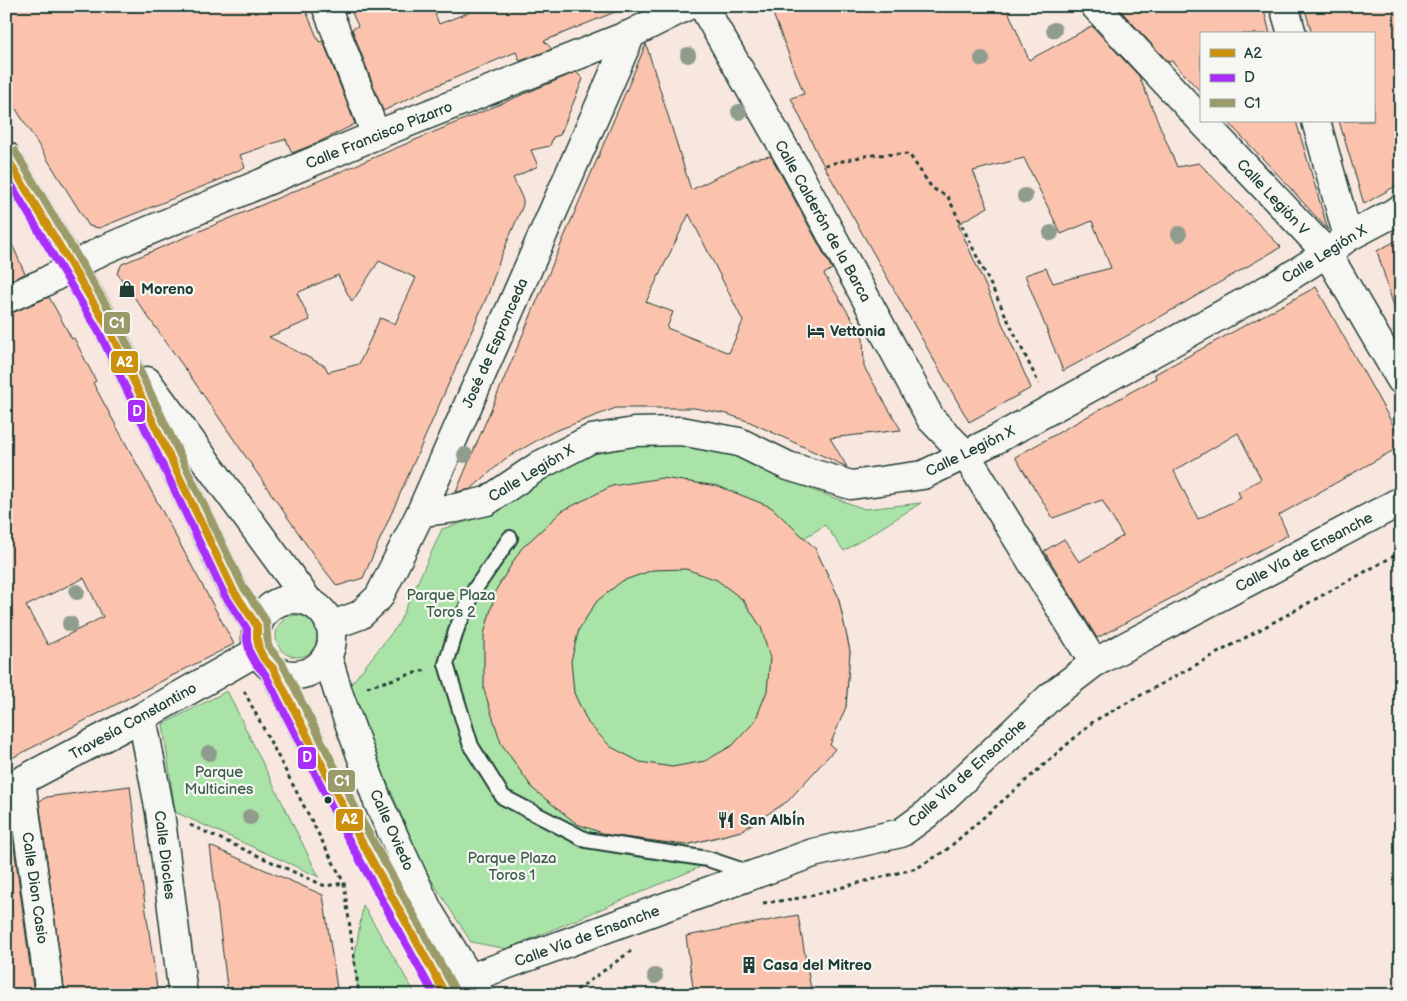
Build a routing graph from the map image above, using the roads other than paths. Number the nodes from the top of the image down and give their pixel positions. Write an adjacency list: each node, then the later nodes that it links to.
1 (326, 6): 11 (street)
2 (687, 6): 7 (street, Calle Francisco Pizarro)
3 (703, 6): 20 (street, Calle Calderón de la Barca)
4 (1095, 6): 8 (street, Calle Legión V)
5 (1284, 6): 6 (street)
6 (1291, 32)
7 (631, 34): 11 (street, Calle Francisco Pizarro); 22 (street, José de Espronceda)
8 (1200, 118)
9 (1204, 122): 15 (street, Calle Legión V)
10 (1316, 122): 14 (street)
11 (376, 135): 16 (street, Calle Francisco Pizarro)
12 (6, 156): 16 (street, Calle Oviedo)
13 (1401, 208): 14 (street, Calle Legión X)
14 (1348, 237): 15 (street, Calle Legión X)
15 (1327, 253): 19 (street, Calle Legión V); 20 (street, Calle Legión X)
16 (73, 266): 17 (street, Calle Francisco Pizarro); 18 (street, Calle Oviedo)
17 (6, 298)
18 (109, 329): 24 (street, Calle Oviedo); 26 (street, Calle Oviedo)
19 (1401, 380)
20 (966, 455): 22 (street, Calle Legión X); 28 (street, Calle Calderón de la Barca)
21 (1401, 501): 28 (street, Calle Vía de Ensanche)
22 (421, 512): 25 (street, José de Espronceda)
23 (510, 538): 31 (lane)
24 (309, 602): 25 (street); 26 (street)
25 (330, 626): 27 (street)
26 (263, 649): 27 (street); 29 (street, Travesía Constantino); 35 (street, Calle Oviedo)
27 (327, 655): 32 (street, Calle Oviedo)
28 (1094, 663): 31 (street, Calle Vía de Ensanche)
29 (142, 716): 30 (street, Travesía Constantino); 34 (street, Calle Diocles)
30 (13, 785): 33 (street, Calle Dion Casio)
31 (755, 875): 32 (street, Calle Vía de Ensanche)
32 (475, 986)
33 (50, 995)
34 (183, 995)
35 (446, 995)

